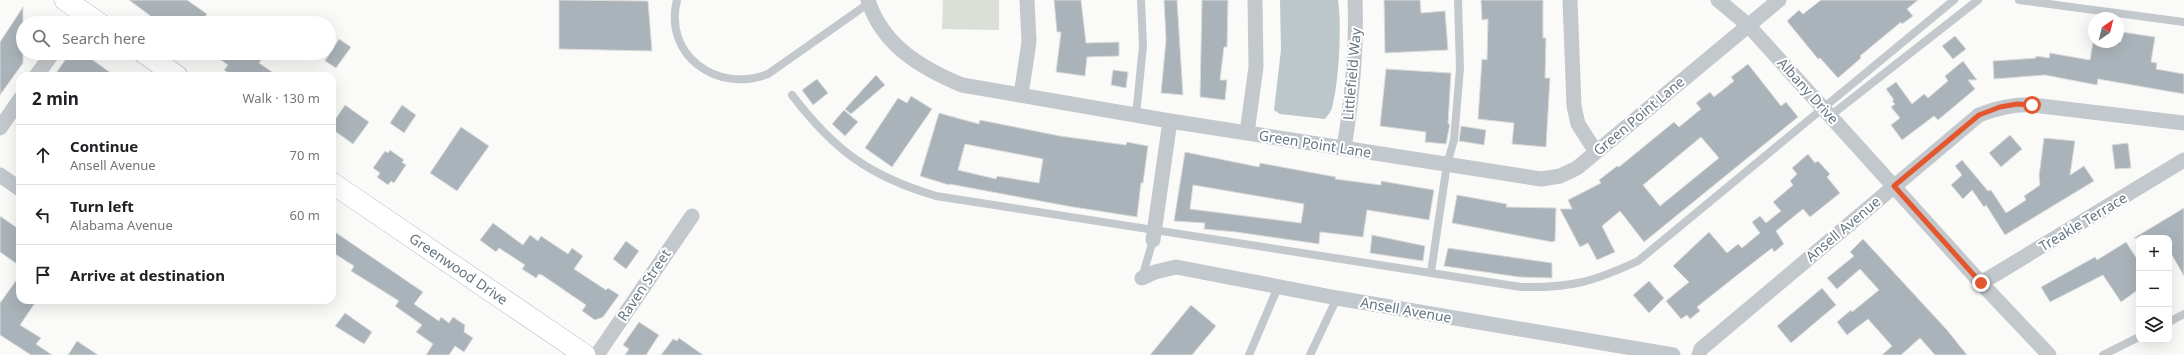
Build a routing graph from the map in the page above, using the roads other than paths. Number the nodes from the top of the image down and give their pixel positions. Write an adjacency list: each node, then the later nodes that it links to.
1 (65, 0): 15 (street)
2 (677, 0): 14 (lane)
3 (1027, 0): 23 (street)
4 (1141, 0): 26 (lane)
5 (1254, 0): 30 (street)
6 (1356, 0): 31 (street, Littlefield Way)
7 (1458, 0): 34 (lane)
8 (1570, 0): 32 (street)
9 (1718, 0): 17 (street, Albany Drive)
10 (1779, 0): 17 (street, Green Point Lane)
11 (1954, 0): 25 (lane)
12 (1978, 0): 25 (lane)
13 (2019, 0): 16 (lane)
14 (868, 1): 23 (street, Green Point Lane)
15 (77, 16)
16 (2184, 22)
17 (1748, 26): 25 (street, Albany Drive); 32 (street, Green Point Lane)
18 (47, 60): 20 (street)
19 (154, 60): 21 (street)
20 (39, 72)
21 (171, 72)
22 (792, 95): 40 (lane)
23 (1021, 95): 26 (street, Green Point Lane)
24 (16, 105): 29 (street)
25 (1827, 112): 38 (street, Albany Drive); 41 (lane)
26 (1136, 115): 27 (street, Green Point Lane)
27 (1170, 121): 30 (street, Green Point Lane); 40 (street)
28 (2184, 123): 38 (street, Ansell Avenue)
29 (0, 128)
30 (1247, 133): 31 (street, Green Point Lane)
31 (1344, 148): 34 (street, Green Point Lane)
32 (1596, 152): 34 (street, Green Point Lane)
33 (2184, 160): 43 (street, Treakle Terrace)
34 (1448, 164): 41 (lane)
35 (0, 175): 36 (street)
36 (16, 186)
37 (336, 186): 49 (street, Greenwood Drive)
38 (1894, 186): 43 (street, Albany Drive); 54 (street, Ansell Avenue)
39 (692, 216): 50 (street, Raven Street)
40 (1154, 234): 41 (lane); 42 (lane)
41 (1431, 272)
42 (1142, 278): 44 (street, Ansell Avenue)
43 (1981, 283): 55 (street, Albany Drive)
44 (1278, 287): 45 (street, Ansell Avenue); 51 (lane)
45 (1337, 298): 52 (lane); 53 (street, Ansell Avenue)
46 (2184, 314): 47 (lane)
47 (2172, 320)
48 (2136, 338): 56 (lane)
49 (585, 355)
50 (597, 355)
51 (1249, 355)
52 (1310, 355)
53 (1672, 355)
54 (1699, 355)
55 (2049, 355)
56 (2103, 355)

